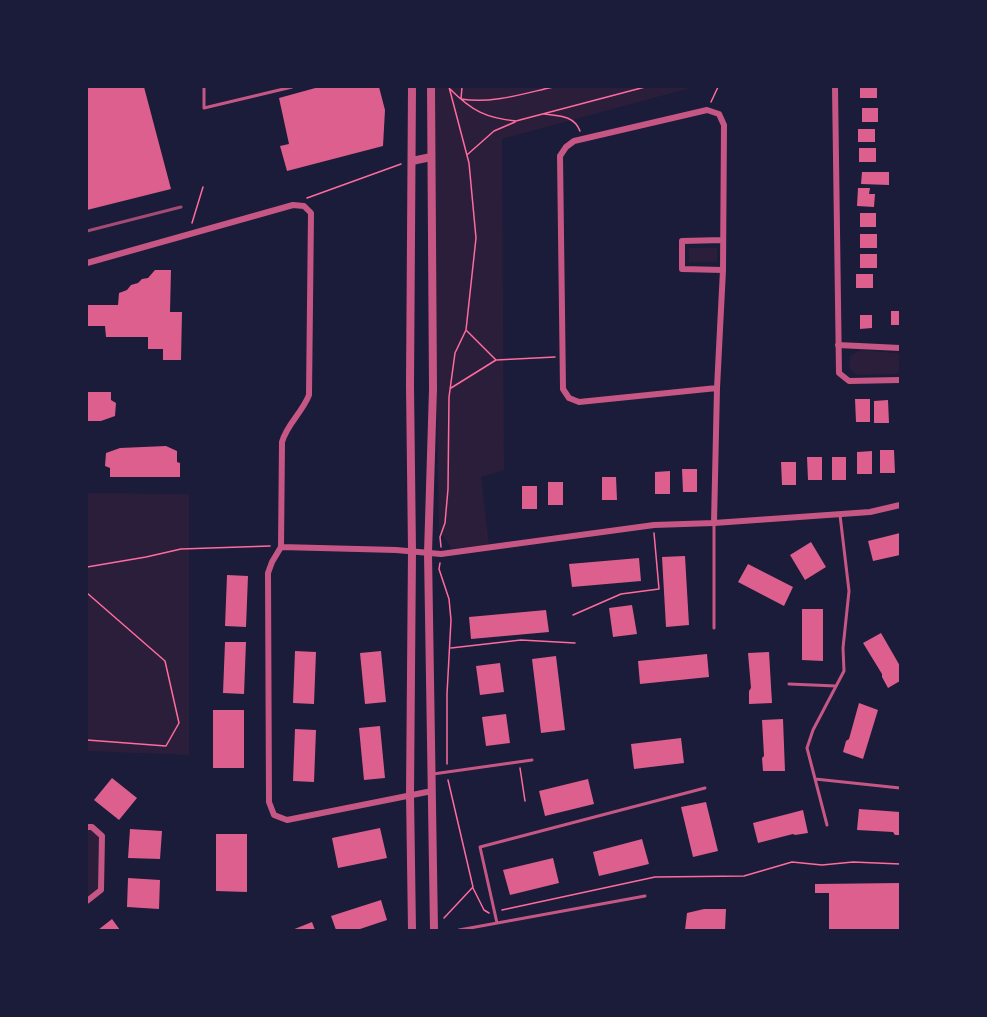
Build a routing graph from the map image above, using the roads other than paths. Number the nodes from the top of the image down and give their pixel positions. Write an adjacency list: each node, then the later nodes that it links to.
1 (204, 87): 2 (lane)
2 (292, 87)
3 (412, 87): 7 (street)
4 (431, 87): 6 (street)
5 (834, 87): 11 (street)
6 (431, 157): 7 (street); 20 (street)
7 (412, 161): 19 (street)
8 (723, 240): 10 (street); 10 (street); 14 (street)
9 (87, 263): 18 (street)
10 (723, 270): 14 (street)
11 (838, 345): 12 (street); 13 (street)
12 (900, 348)
13 (900, 380)
14 (717, 388): 17 (street)
15 (900, 505): 16 (street)
16 (840, 513): 17 (street); 23 (lane)
17 (714, 524): 20 (street); 21 (lane)
18 (281, 547): 19 (street); 30 (street)
19 (412, 550): 20 (street); 30 (street)
20 (428, 553): 25 (street)
21 (714, 628)
22 (789, 684): 23 (lane)
23 (836, 686): 26 (lane)
24 (532, 760): 25 (lane)
25 (431, 774): 29 (street)
26 (815, 779): 28 (lane); 31 (lane)
27 (705, 788): 35 (lane)
28 (900, 788)
29 (432, 791): 30 (street); 37 (street)
30 (410, 794): 36 (street)
31 (827, 825)
32 (87, 827): 34 (street)
33 (645, 896): 35 (lane)
34 (87, 901)
35 (497, 923): 38 (lane)
36 (412, 930)
37 (434, 930)
38 (459, 930)

